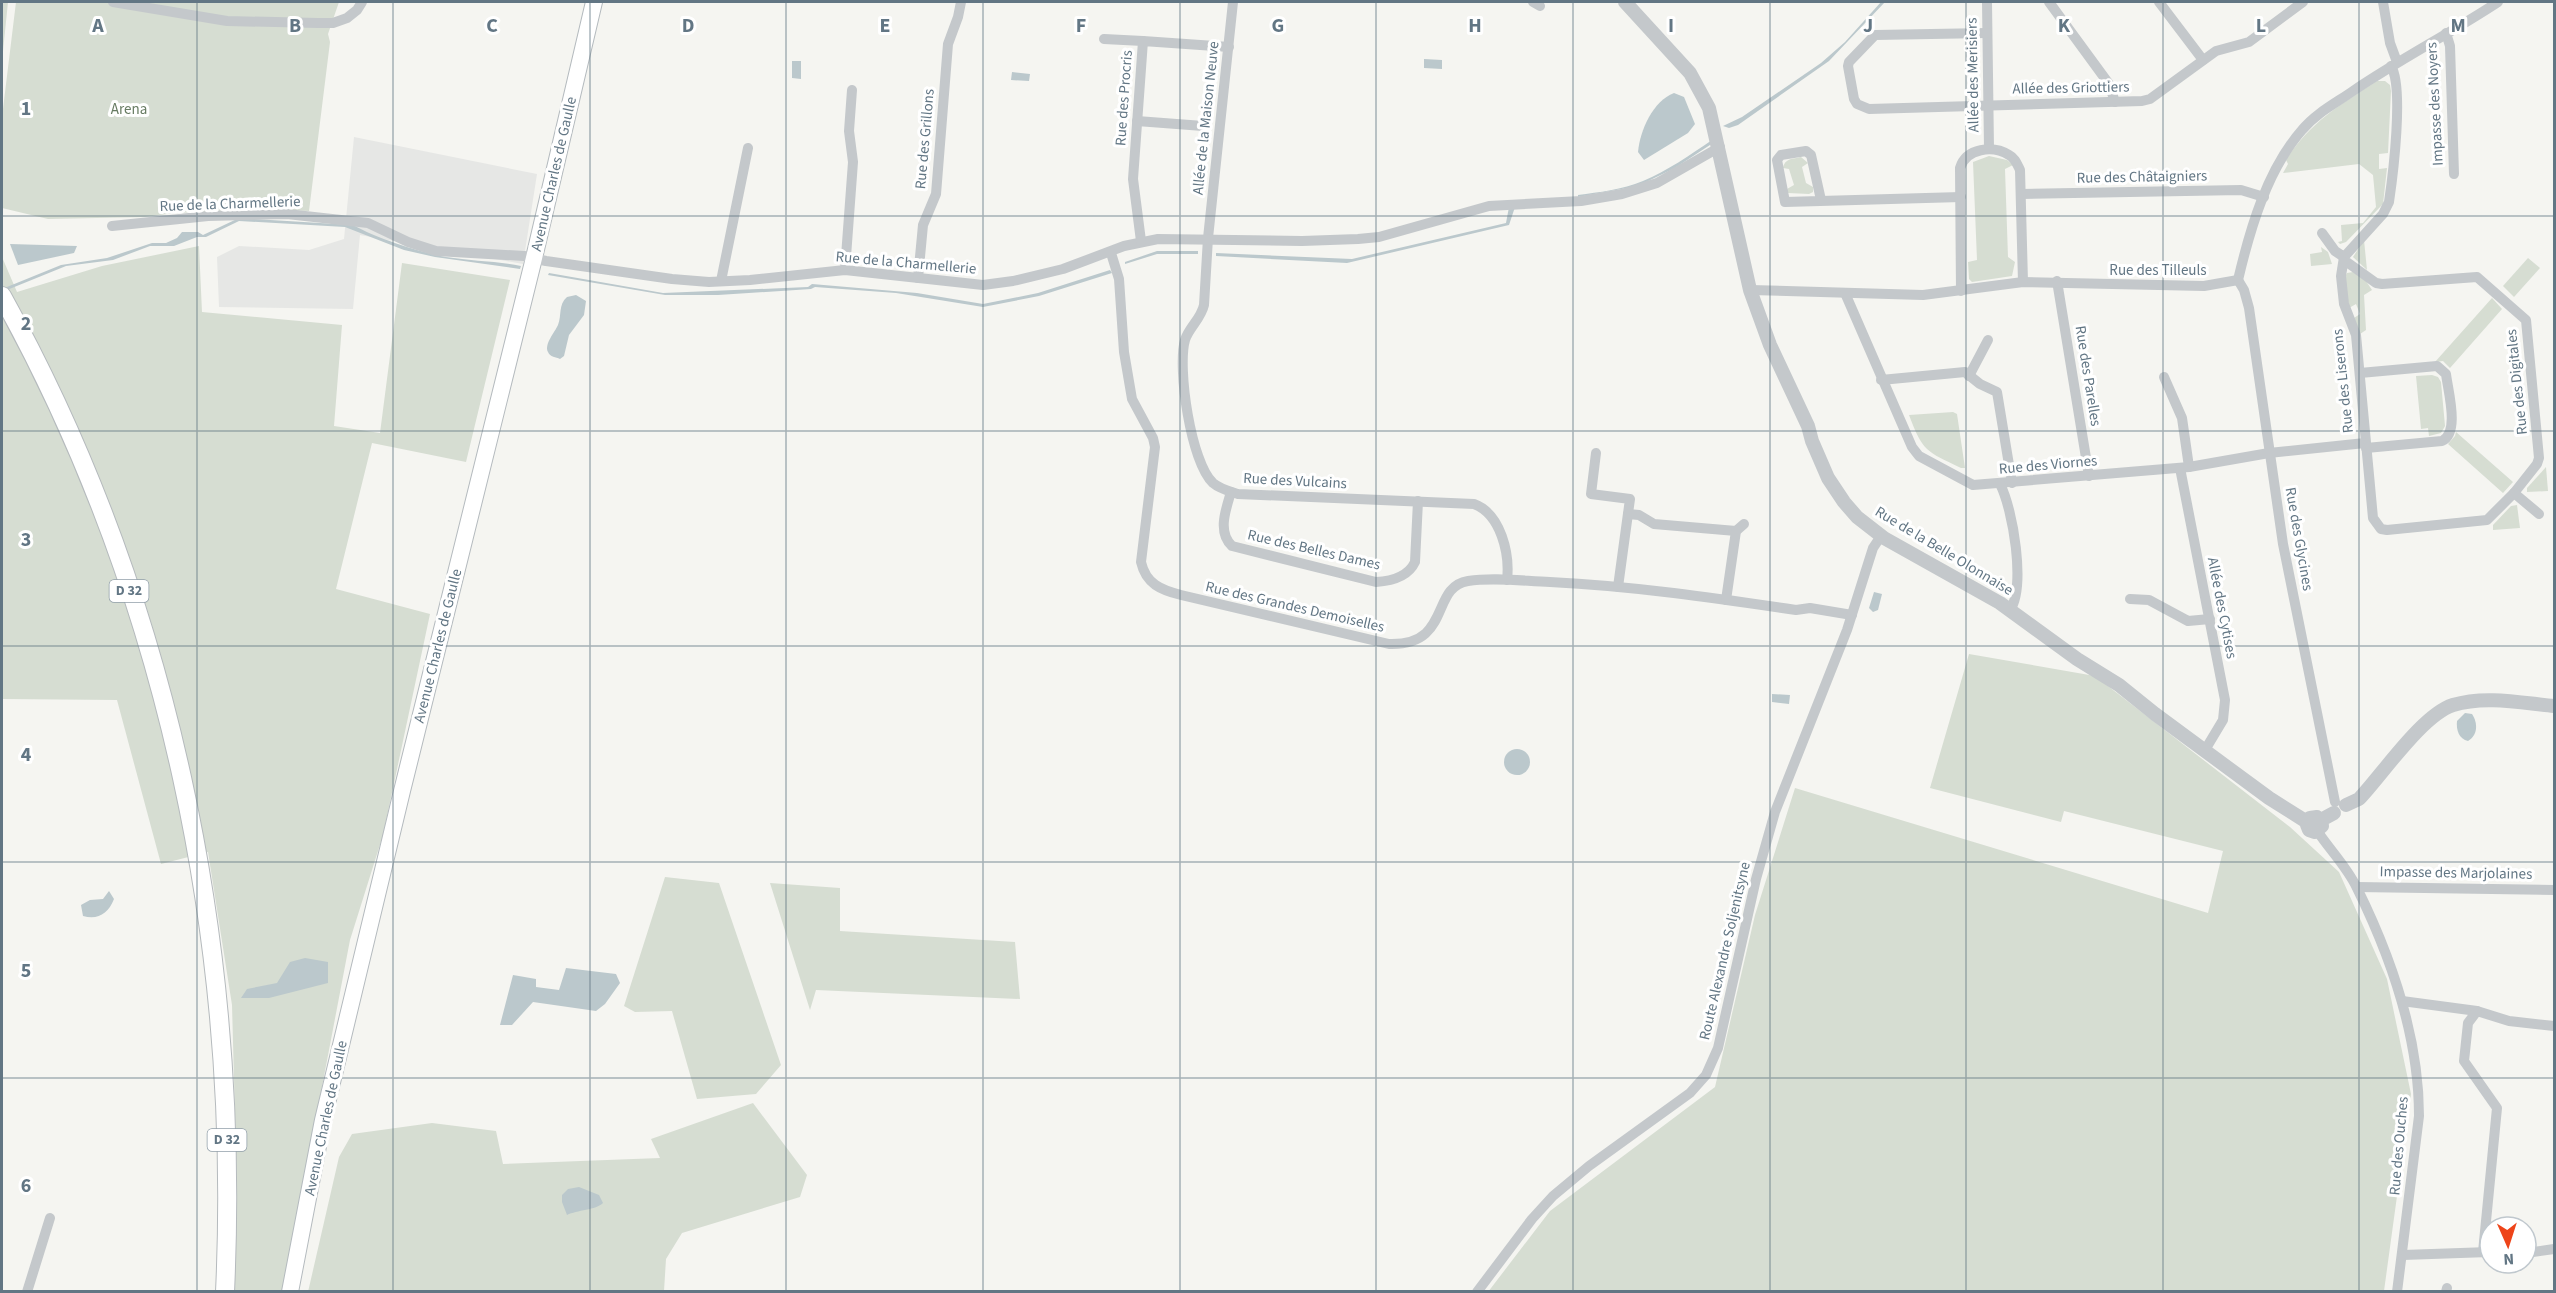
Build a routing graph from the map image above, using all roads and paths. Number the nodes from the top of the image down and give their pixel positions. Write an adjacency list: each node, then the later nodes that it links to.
1 (113, 2): 2 (street)
2 (362, 2)
3 (594, 2): 38 (main road, Avenue Charles de Gaulle)
4 (961, 2): 41 (street, Rue des Grillons)
5 (1233, 2): 17 (street, Allée de la Maison Neuve)
6 (1624, 2): 25 (street, Rue de la Belle Olonnaise)
7 (1987, 2): 13 (street, Allée des Merisiers)
8 (2049, 2): 21 (street)
9 (2159, 2): 18 (street)
10 (2303, 2): 18 (street, Allée des Griottiers)
11 (2383, 2): 19 (street)
12 (2498, 2): 14 (street)
13 (1987, 33): 22 (street, Allée des Merisiers); 22 (street, Allée des Griottiers)
14 (2446, 33): 19 (street); 28 (street, Impasse des Noyers)
15 (1104, 39): 16 (street)
16 (1143, 41): 17 (street, Rue des Procris); 23 (street, Rue des Procris)
17 (1229, 47): 35 (street, Allée de la Maison Neuve)
18 (2203, 60): 21 (street, Allée des Griottiers)
19 (2394, 64): 31 (street); 39 (street)
20 (852, 90): 40 (street)
21 (2115, 102): 22 (street, Allée des Griottiers)
22 (1989, 105): 27 (street, Allée des Merisiers)
23 (1137, 121): 24 (street); 36 (street, Rue des Procris)
24 (1203, 126)
25 (1720, 147): 35 (street, Rue de la Charmellerie); 46 (street, Rue de la Belle Olonnaise)
26 (748, 148): 43 (street)
27 (1989, 149): 29 (street); 30 (street)
28 (2454, 174)
29 (2021, 194): 31 (street, Rue des Châtaigniers); 45 (street)
30 (1961, 197): 32 (street); 47 (street)
31 (2264, 197): 42 (street)
32 (1821, 200): 32 (street)
33 (112, 226): 38 (street, Rue de la Charmellerie)
34 (2322, 233): 39 (street, Rue des Digitales)
35 (1208, 238): 36 (street, Rue de la Charmellerie); 62 (street, Rue des Vulcains)
36 (1141, 242): 37 (street, Rue de la Charmellerie)
37 (1111, 253): 41 (street, Rue de la Charmellerie); 69 (street, Rue des Grandes Demoiselles)
38 (534, 258): 43 (street, Rue de la Charmellerie); 93 (main road, Avenue Charles de Gaulle)
39 (2344, 259): 51 (street, Rue des Liserons); 63 (street, Rue des Digitales)
40 (844, 270): 41 (street, Rue de la Charmellerie); 43 (street, Rue de la Charmellerie)
41 (918, 278)
42 (2238, 280): 44 (street, Rue des Tilleuls); 57 (street, Rue des Glycines)
43 (721, 281)
44 (2057, 281): 45 (street, Rue des Tilleuls); 59 (street, Rue des Parelles)
45 (2024, 282): 47 (street, Rue des Tilleuls)
46 (1750, 290): 48 (street, Rue des Tilleuls); 68 (street, Rue de la Belle Olonnaise)
47 (1961, 291): 48 (street, Rue des Tilleuls)
48 (1845, 292): 54 (street, Rue des Viornes)
49 (3, 299): 92 (main road, D 32)
50 (1988, 340): 52 (street)
51 (2360, 373): 55 (street, Rue des Liserons); 55 (street, Rue des Viornes)
52 (1970, 376): 54 (street); 60 (street)
53 (2164, 377): 58 (street, Allée des Cytises)
54 (1881, 380): 61 (street, Rue des Viornes)
55 (2365, 446): 57 (street, Rue des Viornes); 67 (street, Rue des Liserons)
56 (1596, 453): 65 (street)
57 (2269, 453): 58 (street, Rue des Viornes); 78 (street, Rue des Glycines)
58 (2185, 468): 59 (street, Rue des Viornes); 75 (street, Allée des Cytises)
59 (2089, 476): 60 (street, Rue des Viornes)
60 (2012, 483): 61 (street, Rue des Viornes)
61 (2000, 484): 73 (street)
62 (1231, 492): 64 (street, Rue des Vulcains); 64 (street, Rue des Belles Dames)
63 (2514, 493): 66 (street); 67 (street, Rue des Digitales)
64 (1418, 501): 69 (street, Rue des Vulcains)
65 (1628, 514): 70 (street); 72 (street)
66 (2539, 514)
67 (2381, 529)
68 (1881, 536): 73 (street, Rue de la Belle Olonnaise); 74 (street, Route Alexandre Soljenitsyne)
69 (1507, 580): 70 (street, Rue des Grandes Demoiselles)
70 (1618, 587): 72 (street, Rue des Grandes Demoiselles)
71 (2130, 599): 75 (street)
72 (1726, 600): 74 (street, Rue des Grandes Demoiselles)
73 (2010, 610): 77 (street, Rue de la Belle Olonnaise)
74 (1852, 615): 94 (street, Route Alexandre Soljenitsyne)
75 (2210, 619): 77 (street, Allée des Cytises)
76 (2554, 706): 78 (street)
77 (2205, 750): 79 (street, Rue de la Belle Olonnaise)
78 (2338, 807): 79 (street)
79 (2315, 824): 80 (street, Rue des Ouches)
80 (2357, 887): 81 (street, Impasse des Marjolaines); 82 (street, Rue des Ouches)
81 (2554, 890)
82 (2402, 1000): 83 (street); 90 (street, Rue des Ouches)
83 (2477, 1011): 84 (street); 85 (street)
84 (2554, 1026)
85 (2490, 1215)
86 (50, 1218): 91 (street)
87 (2554, 1249): 88 (street)
88 (2538, 1251)
89 (2478, 1252): 90 (street)
90 (2403, 1255): 95 (street, Rue des Ouches)
91 (27, 1292)
92 (225, 1292)
93 (290, 1292)
94 (1477, 1292)
95 (2397, 1292)

